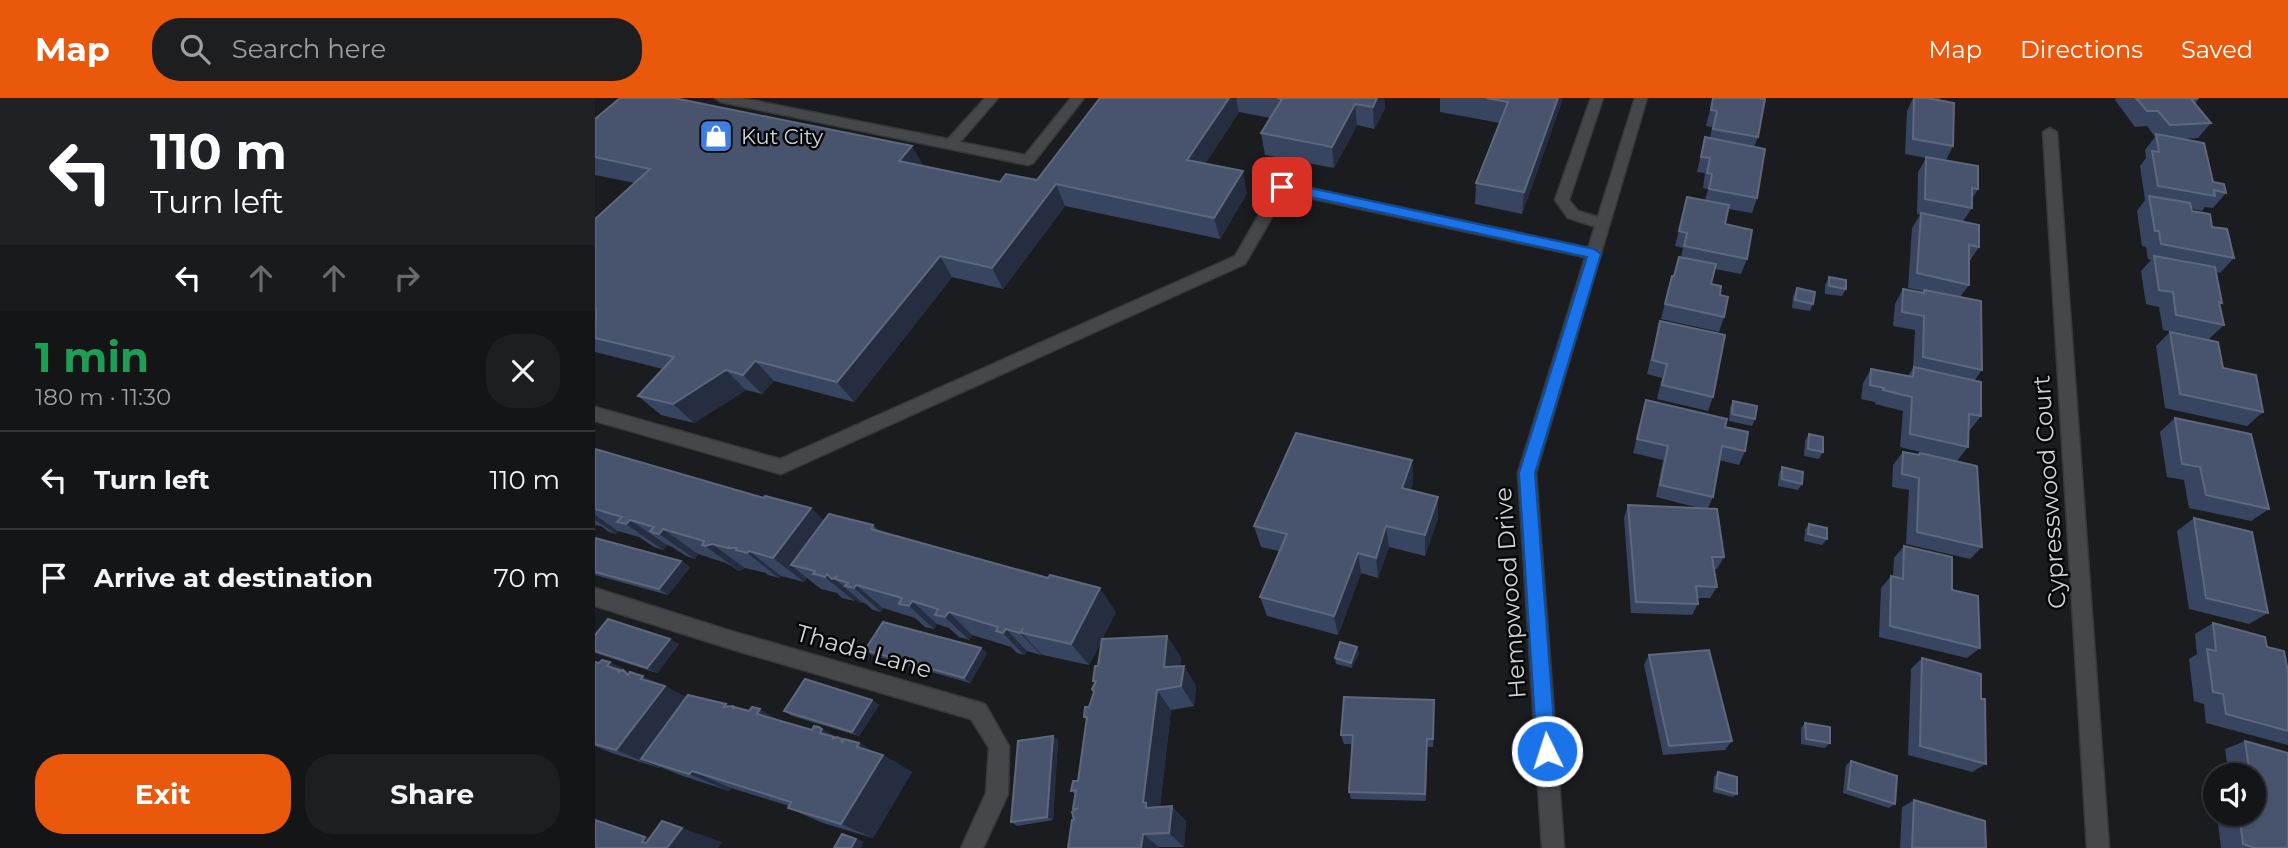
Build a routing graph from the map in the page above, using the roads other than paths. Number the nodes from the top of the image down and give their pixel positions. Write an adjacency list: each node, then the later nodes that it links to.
1 (721, 98): 6 (street)
2 (992, 98): 8 (street)
3 (1078, 98): 8 (street)
4 (1597, 98): 9 (street)
5 (1641, 98): 9 (street, Hempwood Drive)
6 (755, 101): 8 (street)
7 (2050, 132): 15 (street, Cypresswood Court)
8 (951, 144)
9 (1603, 224): 10 (street, Hempwood Drive)
10 (1594, 254): 11 (street); 14 (street, Hempwood Drive)
11 (595, 414)
12 (595, 597): 13 (street, Thada Lane)
13 (972, 848)
14 (1553, 848)
15 (2098, 848)

